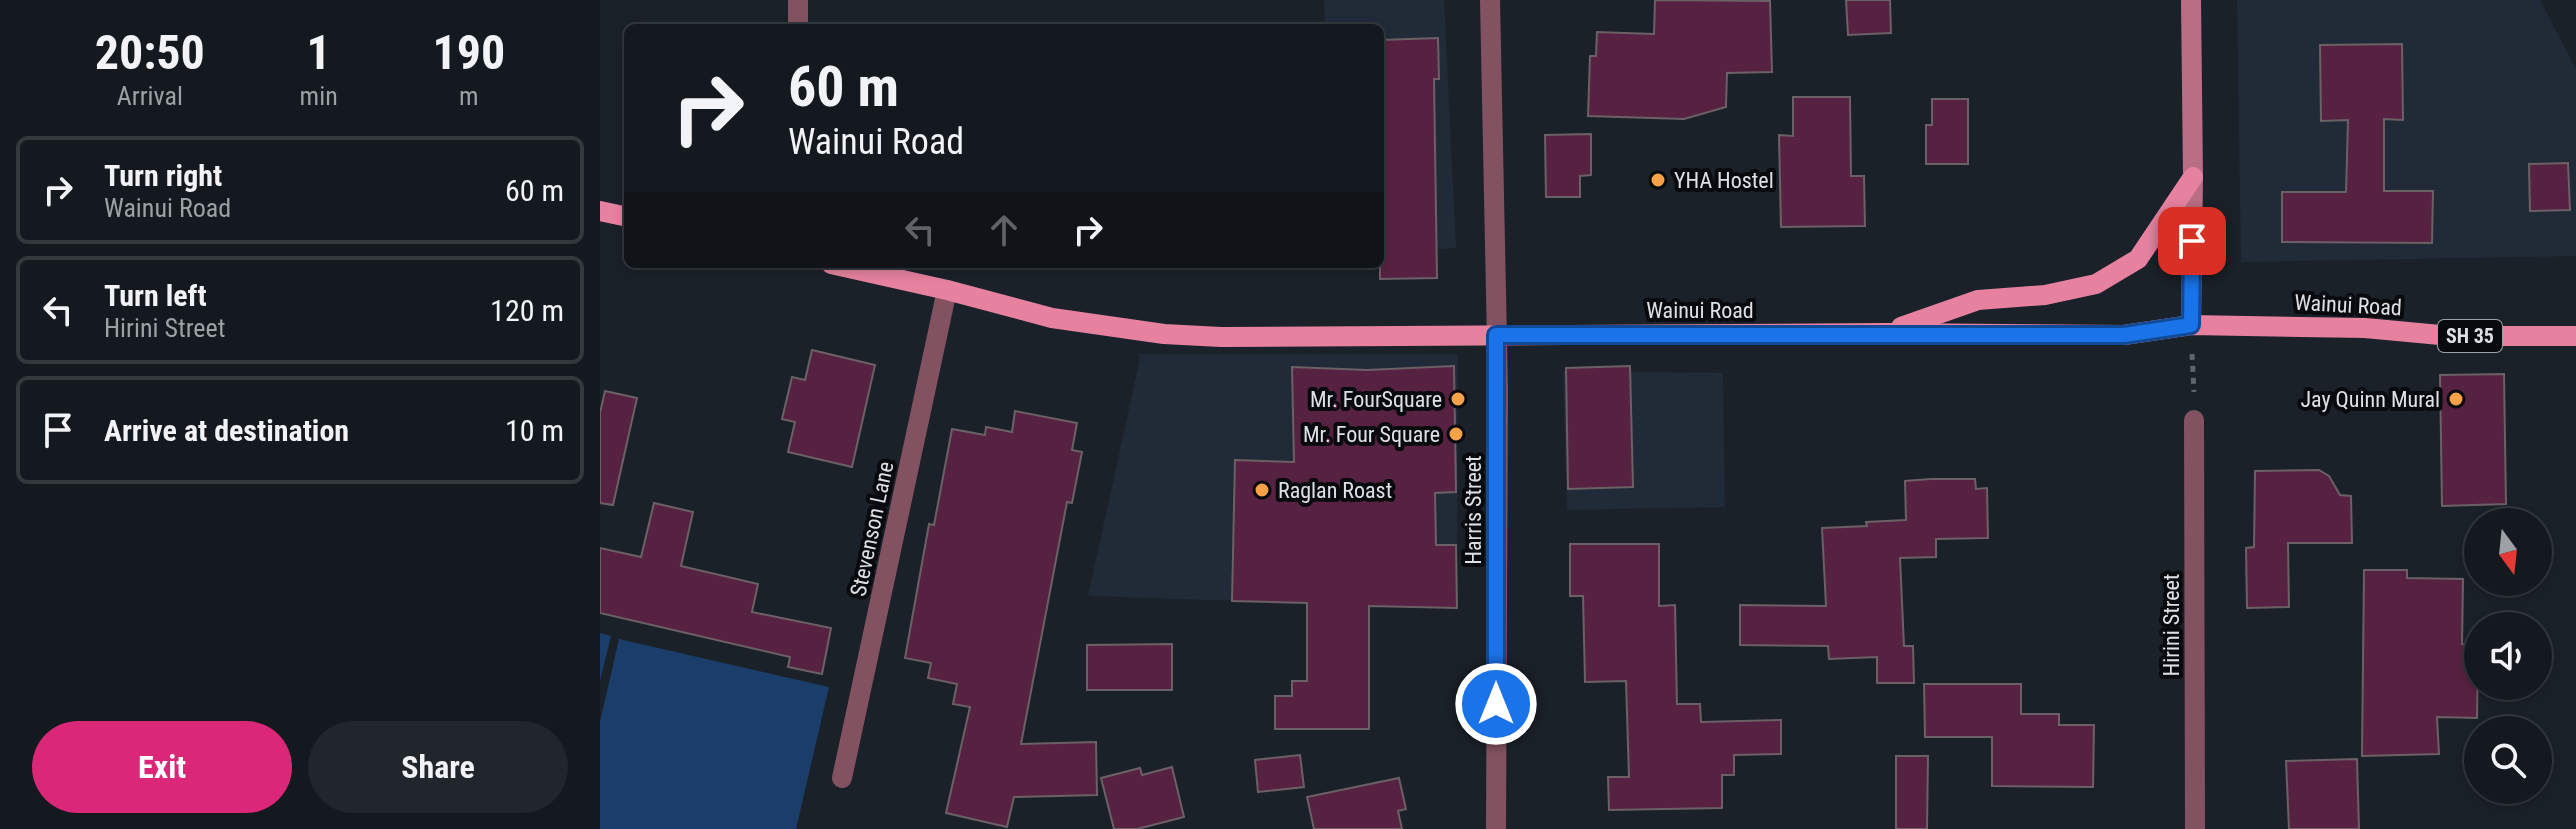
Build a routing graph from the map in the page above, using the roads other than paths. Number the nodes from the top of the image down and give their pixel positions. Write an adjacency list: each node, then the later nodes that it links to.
1 (798, 0): 4 (street)
2 (1490, 0): 12 (street, Harris Street)
3 (2191, 0): 5 (main road)
4 (798, 24)
5 (2193, 177): 10 (main road); 11 (main road)
6 (600, 211): 7 (main road)
7 (624, 216)
8 (849, 268): 9 (main road, Wainui Road / SH 35)
9 (947, 290): 12 (main road, Wainui Road / SH 35); 15 (street, Stevenson Lane)
10 (2191, 325): 11 (main road, Wainui Road / SH 35); 13 (main road, Wainui Road / SH 35)
11 (1886, 333): 12 (main road, Wainui Road / SH 35)
12 (1496, 335): 16 (street, Harris Street)
13 (2576, 336)
14 (2194, 420): 17 (street, Hirini Street)
15 (842, 778)
16 (1496, 829)
17 (2195, 829)

